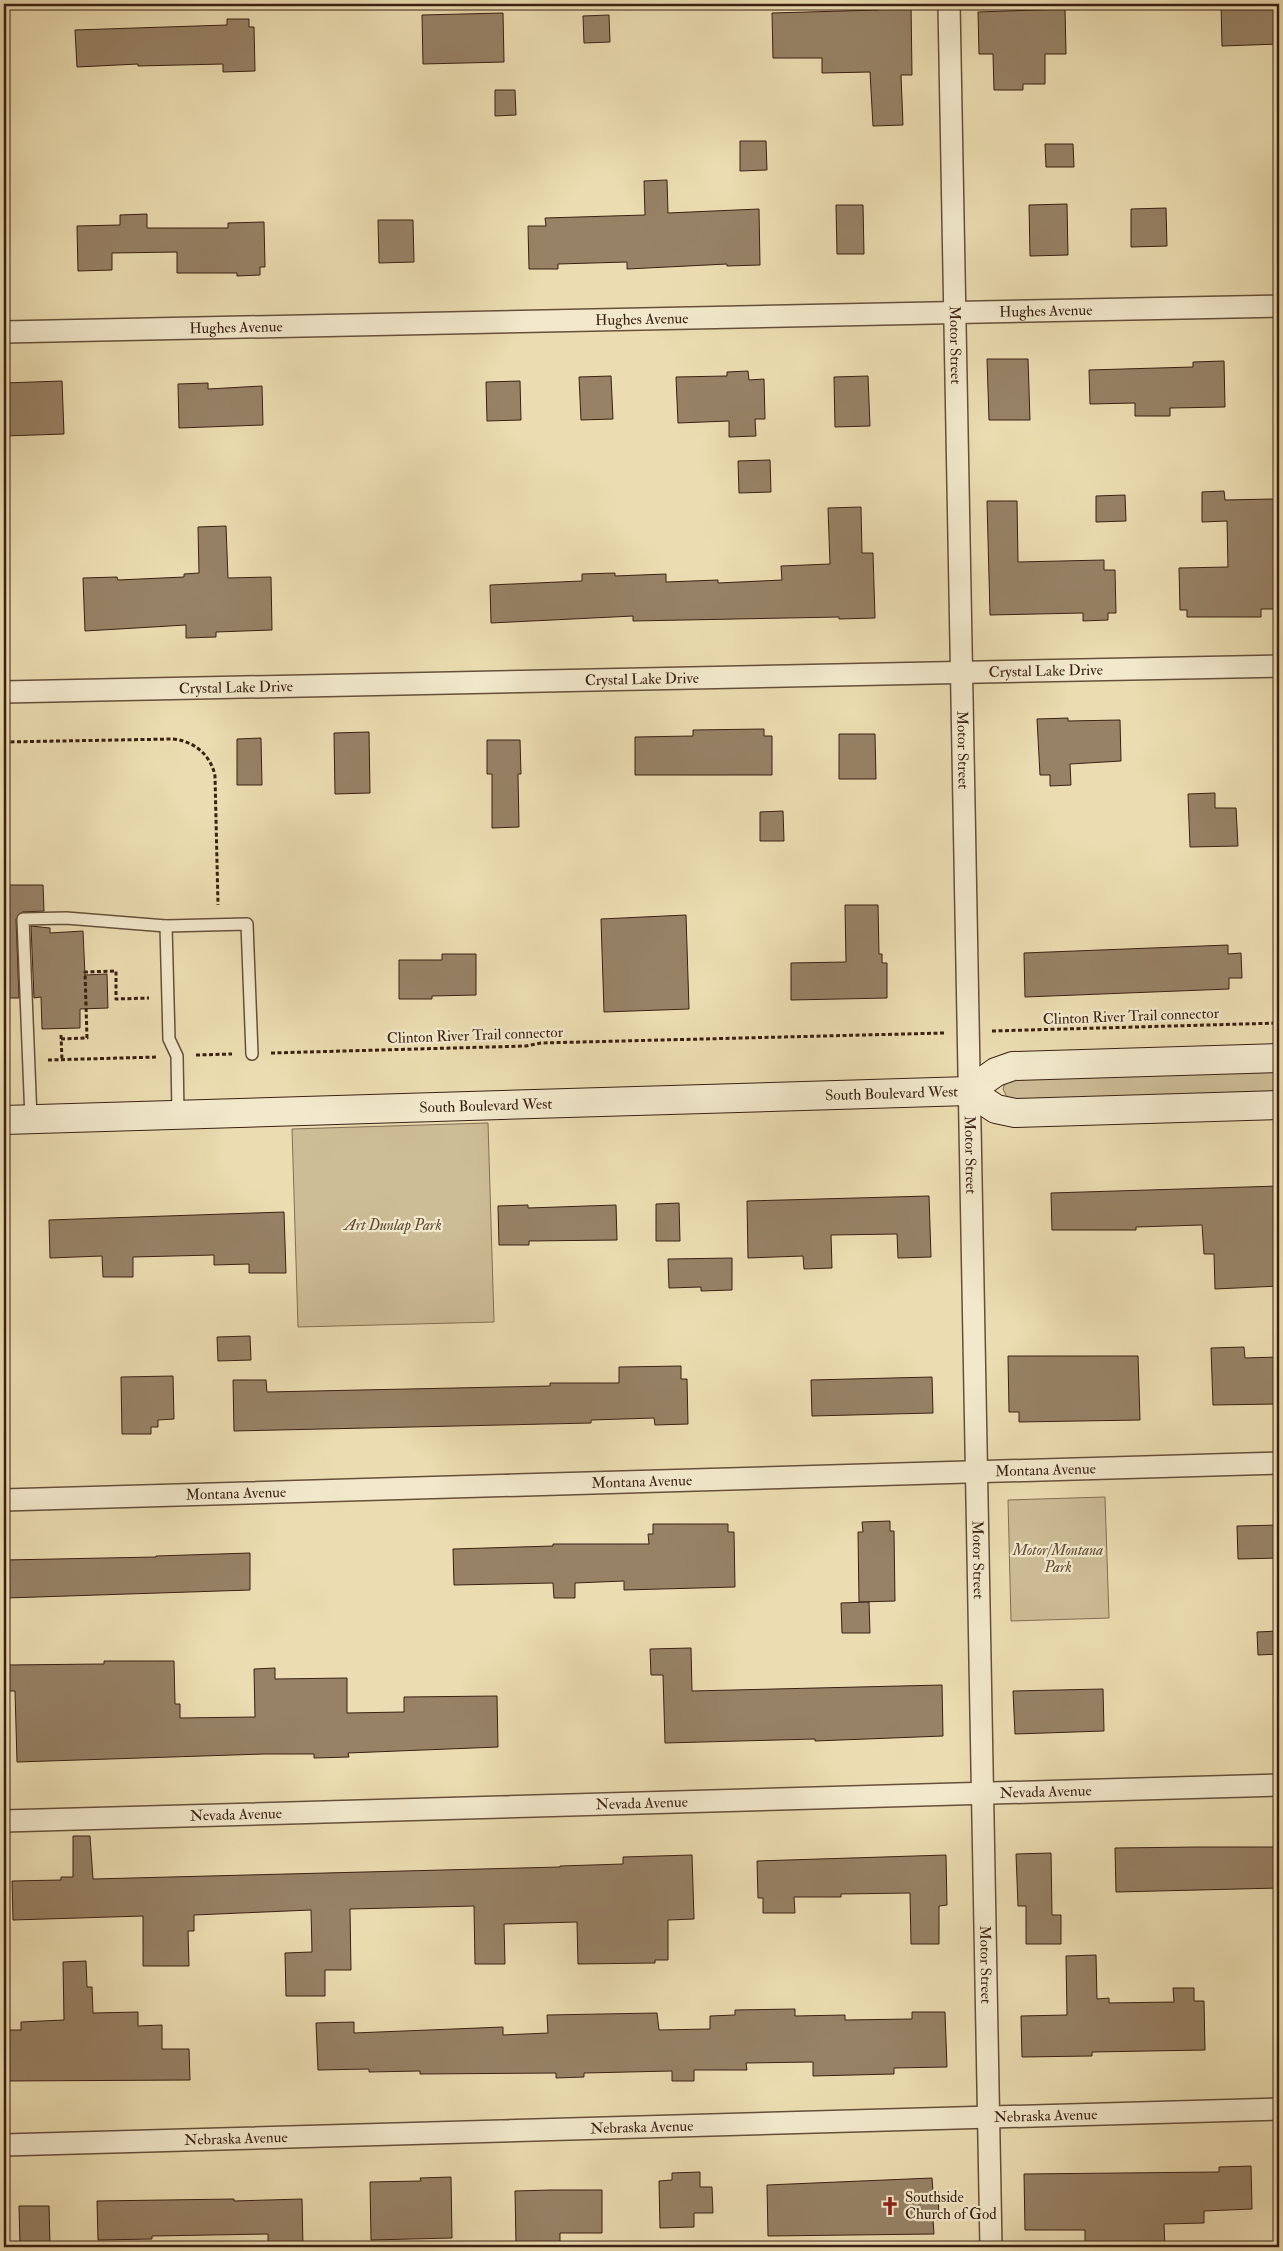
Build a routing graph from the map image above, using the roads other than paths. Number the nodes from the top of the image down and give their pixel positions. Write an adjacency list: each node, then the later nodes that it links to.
1 (949, 4): 3 (street, Motor Street)
2 (1279, 306): 3 (street, Hughes Avenue)
3 (955, 312): 4 (street, Hughes Avenue); 6 (street, Motor Street)
4 (4, 332)
5 (1279, 666): 6 (street, Crystal Lake Drive)
6 (962, 672): 7 (street, Crystal Lake Drive); 11 (street, Motor Street)
7 (4, 692)
8 (166, 926): 9 (lane); 13 (lane); 14 (lane)
9 (252, 1054)
10 (1279, 1058): 11 (street, South Boulevard West)
11 (969, 1091): 12 (street, South Boulevard West); 13 (street, South Boulevard West); 17 (street, Motor Street)
12 (1279, 1105)
13 (178, 1114): 14 (street, South Boulevard West)
14 (31, 1119): 15 (street, South Boulevard West)
15 (4, 1120)
16 (1279, 1463): 17 (street, Montana Avenue)
17 (976, 1472): 18 (street, Montana Avenue); 20 (street, Motor Street)
18 (4, 1500)
19 (1279, 1785): 20 (street, Nevada Avenue)
20 (982, 1794): 21 (street, Nevada Avenue); 23 (street, Motor Street)
21 (4, 1822)
22 (1279, 2109): 23 (street, Nebraska Avenue)
23 (988, 2117): 24 (street, Nebraska Avenue); 25 (street, Motor Street)
24 (4, 2145)
25 (991, 2247)

